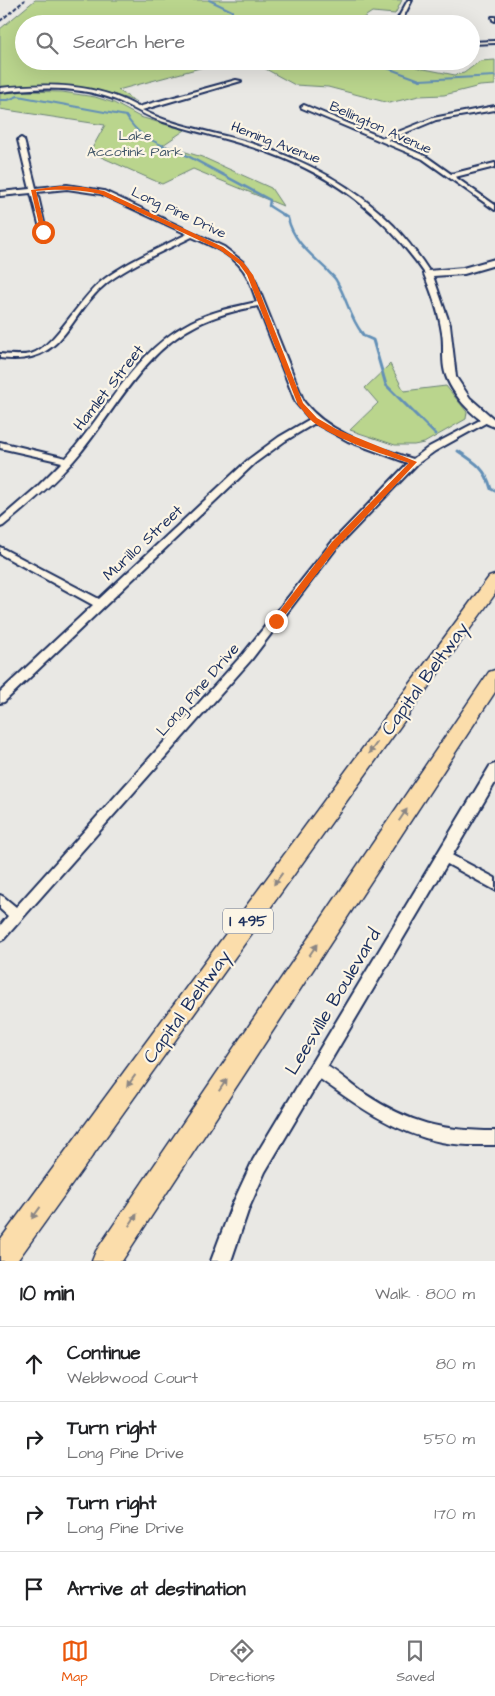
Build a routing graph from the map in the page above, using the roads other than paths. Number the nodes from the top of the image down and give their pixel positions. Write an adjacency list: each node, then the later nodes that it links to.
1 (410, 0): 2 (street)
2 (402, 15)
3 (495, 42): 4 (street)
4 (480, 43)
5 (238, 81): 9 (street)
6 (0, 90): 9 (street, Heming Avenue)
7 (304, 108): 11 (street, Bellington Avenue)
8 (495, 108): 11 (street)
9 (138, 109): 20 (street, Heming Avenue)
10 (21, 140): 14 (street)
11 (383, 140): 13 (street, Bellington Avenue)
12 (495, 165): 13 (street)
13 (450, 176): 16 (street, Bellington Avenue)
14 (33, 190): 15 (street, Long Pine Drive); 17 (street); 18 (street, Long Pine Drive)
15 (0, 194)
16 (495, 208)
17 (43, 232)
18 (192, 234): 21 (street, Long Pine Drive); 22 (street)
19 (495, 262): 20 (street)
20 (428, 274): 24 (street, Heming Avenue)
21 (261, 303): 23 (street, Long Pine Drive); 26 (street, Hamlet Street)
22 (0, 356)
23 (315, 420): 27 (street, Long Pine Drive); 31 (street, Murillo Street)
24 (491, 422): 27 (street, Long Pine Drive)
25 (0, 445): 26 (street)
26 (68, 461): 28 (street, Hamlet Street)
27 (414, 462): 38 (street, Long Pine Drive)
28 (0, 524)
29 (0, 550): 31 (street)
30 (495, 581): 42 (highway, Capital Beltway / I 495, one-way to 42)
31 (100, 604): 33 (street, Murillo Street)
32 (495, 677): 43 (highway, one-way to 32)
33 (0, 699)
34 (495, 770): 35 (street, Leesville Boulevard)
35 (444, 856): 36 (street); 40 (street, Leesville Boulevard)
36 (495, 884)
37 (0, 901): 38 (street)
38 (17, 916): 39 (street, Long Pine Drive)
39 (0, 935)
40 (317, 1068): 41 (street); 44 (street, Leesville Boulevard)
41 (495, 1138)
42 (1, 1261)
43 (106, 1261)
44 (221, 1261)

